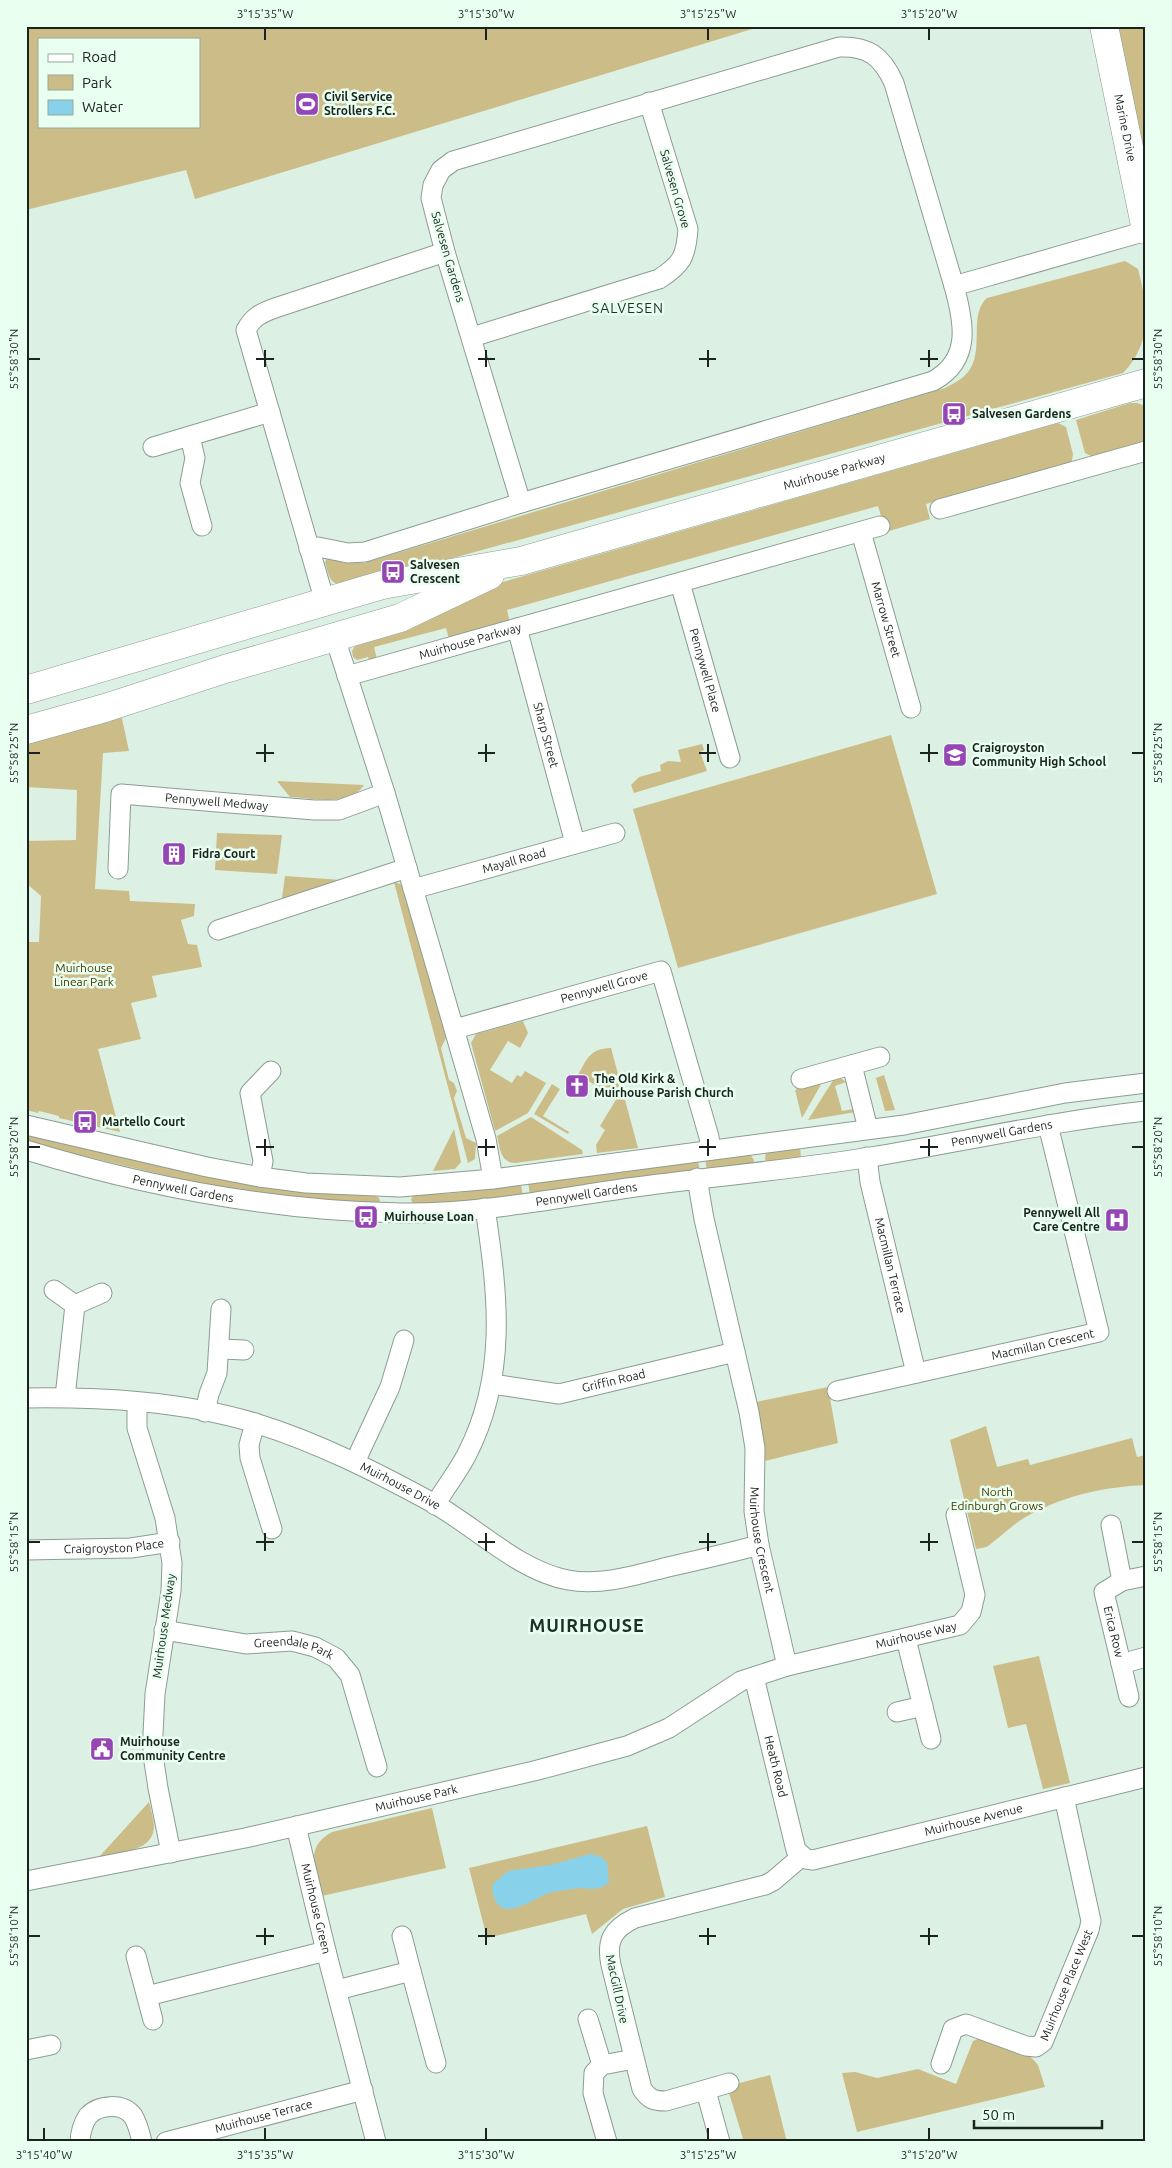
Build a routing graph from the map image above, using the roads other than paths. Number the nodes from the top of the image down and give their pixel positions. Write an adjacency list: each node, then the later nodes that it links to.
1 (1104, 26): 3 (street, Marine Drive)
2 (649, 102): 4 (street, Salvesen Gardens); 5 (street, Salvesen Gardens); 6 (street, Salvesen Grove)
3 (1146, 231): 5 (street)
4 (445, 252): 6 (street, Salvesen Gardens); 8 (street)
5 (954, 286): 12 (street, Salvesen Gardens)
6 (472, 337): 12 (street, Salvesen Gardens)
7 (1146, 383): 18 (street, Muirhouse Parkway)
8 (270, 412): 9 (street); 17 (street)
9 (190, 436): 10 (street); 14 (street)
10 (153, 447)
11 (1146, 451): 13 (street)
12 (521, 503): 17 (street)
13 (940, 509)
14 (202, 526)
15 (880, 526): 16 (street, Muirhouse Parkway)
16 (861, 532): 19 (street, Muirhouse Parkway); 25 (street, Marrow Street)
17 (309, 549): 20 (street)
18 (521, 561): 20 (street, Muirhouse Parkway); 22 (street, Muirhouse Parkway)
19 (680, 583): 21 (street, Muirhouse Parkway); 27 (street, Pennywell Place)
20 (325, 602): 24 (street, Muirhouse Parkway)
21 (517, 628): 23 (street, Muirhouse Parkway); 30 (street, Sharp Street)
22 (334, 638): 23 (street); 26 (street, Muirhouse Parkway)
23 (347, 676): 28 (street)
24 (26, 690)
25 (911, 708)
26 (26, 730)
27 (730, 758)
28 (385, 793): 31 (street); 32 (street, Pennywell Medway)
29 (615, 833): 30 (street, Mayall Road)
30 (575, 843): 33 (street, Mayall Road)
31 (407, 868): 33 (street); 34 (street)
32 (118, 869)
33 (413, 888): 35 (street)
34 (218, 930)
35 (455, 1029): 47 (street, Pennywell Grove); 52 (street)
36 (880, 1057): 37 (street)
37 (852, 1066): 39 (street); 44 (street)
38 (270, 1071): 50 (street)
39 (801, 1079)
40 (1146, 1083): 44 (street, Pennywell Gardens)
41 (1146, 1111): 43 (street, Pennywell Gardens)
42 (26, 1125): 50 (street, Pennywell Gardens)
43 (1048, 1125): 48 (street, Pennywell Gardens); 64 (street, Macmillan Crescent)
44 (868, 1129): 45 (street, Pennywell Gardens)
45 (758, 1144): 47 (street, Pennywell Gardens); 49 (street)
46 (26, 1150): 55 (street, Pennywell Gardens)
47 (710, 1150): 52 (street, Pennywell Gardens)
48 (867, 1158): 49 (street, Pennywell Gardens); 64 (street, Macmillan Terrace)
49 (761, 1170): 51 (street, Pennywell Gardens)
50 (260, 1177): 53 (street, Pennywell Gardens)
51 (698, 1178): 54 (street, Pennywell Gardens); 63 (street)
52 (493, 1179): 53 (street, Pennywell Gardens)
53 (400, 1187): 55 (street)
54 (484, 1208): 55 (street, Pennywell Gardens); 65 (street)
55 (402, 1213)
56 (54, 1290): 58 (street)
57 (102, 1293): 58 (street)
58 (75, 1305): 67 (street)
59 (220, 1309): 61 (street)
60 (404, 1340): 72 (street)
61 (220, 1349): 62 (street); 70 (street)
62 (244, 1350)
63 (735, 1352): 65 (street, Griffin Road); 78 (street, Muirhouse Crescent)
64 (916, 1373): 66 (street, Macmillan Crescent)
65 (492, 1384): 73 (street)
66 (837, 1391)
67 (65, 1397): 68 (street, Muirhouse Drive); 69 (street, Muirhouse Drive)
68 (26, 1398)
69 (137, 1402): 70 (street, Muirhouse Drive); 77 (street, Muirhouse Medway)
70 (205, 1412): 71 (street, Muirhouse Drive)
71 (255, 1423): 72 (street, Muirhouse Drive); 76 (street)
72 (355, 1462): 73 (street, Muirhouse Drive)
73 (435, 1504): 78 (street, Muirhouse Drive)
74 (956, 1515): 83 (street, Muirhouse Way)
75 (1111, 1525): 81 (street)
76 (272, 1529)
77 (170, 1542): 79 (street, Craigroyston Place); 82 (street, Muirhouse Medway)
78 (759, 1545): 86 (street, Muirhouse Crescent)
79 (26, 1550)
80 (1146, 1576): 81 (street)
81 (1122, 1581): 85 (street, Erica Row)
82 (164, 1630): 92 (street, Greendale Park); 96 (street, Muirhouse Medway)
83 (906, 1639): 86 (street, Muirhouse Way); 89 (street)
84 (1146, 1657): 85 (street, Erica Row)
85 (1121, 1664): 88 (street, Erica Row)
86 (788, 1666): 87 (street, Muirhouse Park)
87 (754, 1677): 95 (street, Muirhouse Park); 97 (street, Heath Road)
88 (1129, 1697)
89 (923, 1706): 90 (street); 91 (street)
90 (898, 1712)
91 (931, 1739)
92 (377, 1767)
93 (1146, 1777): 94 (street, Muirhouse Avenue)
94 (1064, 1797): 97 (street, Muirhouse Avenue); 111 (street, Muirhouse Place West)
95 (296, 1826): 96 (street, Muirhouse Park); 100 (street, Muirhouse Green)
96 (172, 1853): 98 (street, Muirhouse Park)
97 (801, 1857): 109 (street, MacGill Drive)
98 (26, 1881)
99 (402, 1936): 102 (street)
100 (326, 1951): 103 (street, Muirhouse Green); 104 (street)
101 (136, 1956): 104 (street)
102 (410, 1971): 103 (street); 110 (street)
103 (337, 1990): 114 (street, Muirhouse Green)
104 (147, 1996): 106 (street)
105 (588, 2019): 112 (street)
106 (154, 2020)
107 (51, 2045): 108 (street)
108 (26, 2050)
109 (634, 2059): 112 (street); 115 (street, MacGill Drive)
110 (436, 2063)
111 (941, 2064)
112 (602, 2065): 120 (street)
113 (729, 2083): 115 (street, MacGill Drive)
114 (363, 2090): 118 (street, Muirhouse Terrace); 119 (street, Muirhouse Green)
115 (706, 2091): 121 (street)
116 (80, 2142): 117 (street)
117 (142, 2142)
118 (166, 2142)
119 (376, 2142)
120 (607, 2142)
121 (720, 2142)

